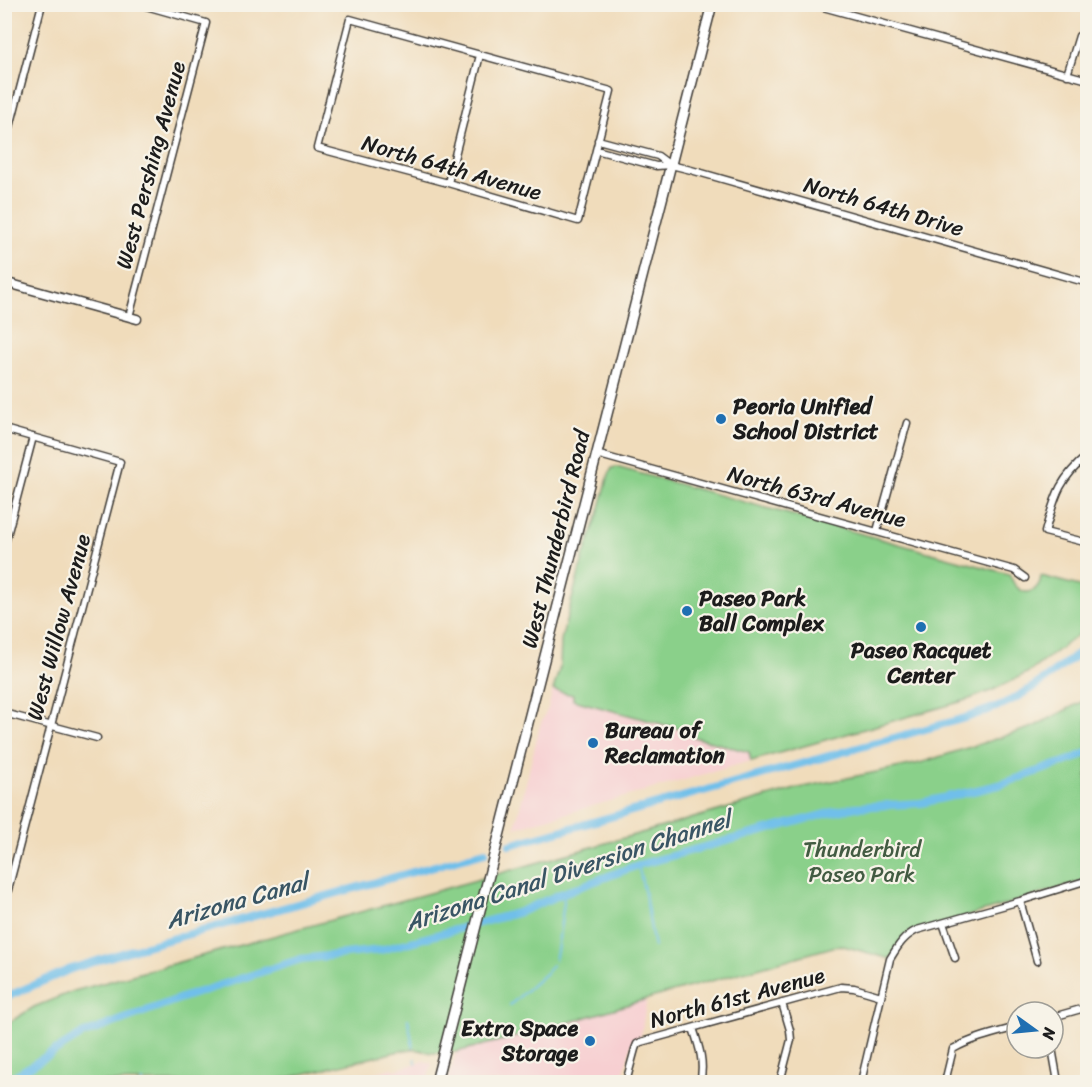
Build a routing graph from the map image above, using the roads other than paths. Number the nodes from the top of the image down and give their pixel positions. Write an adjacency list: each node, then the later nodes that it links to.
1 (42, 4): 11 (street)
2 (139, 4): 18 (street, West Pershing Avenue)
3 (712, 4): 14 (main road, West Thunderbird Road)
4 (812, 4): 7 (street)
5 (1078, 36): 7 (street)
6 (480, 55): 9 (street); 15 (street); 15 (street, North 64th Avenue)
7 (1067, 75): 8 (street)
8 (1088, 80)
9 (598, 140): 10 (street, North 64th Drive); 12 (street)
10 (629, 148): 13 (street); 14 (street, North 64th Drive)
11 (4, 150)
12 (596, 150): 13 (street, North 64th Drive); 15 (street, North 64th Avenue)
13 (627, 158): 14 (street, North 64th Drive)
14 (671, 165): 17 (street, North 64th Drive); 22 (main road, West Thunderbird Road)
15 (448, 183)
16 (4, 282): 18 (street)
17 (1088, 283)
18 (133, 318)
19 (907, 423): 24 (street)
20 (4, 429): 21 (street)
21 (33, 437): 26 (street); 29 (street, West Willow Avenue)
22 (596, 454): 24 (street, North 63rd Avenue); 44 (main road, West Thunderbird Road)
23 (1088, 455): 25 (street)
24 (877, 531): 27 (street, North 63rd Avenue)
25 (1088, 543)
26 (4, 547)
27 (1026, 578)
28 (4, 713): 29 (street)
29 (51, 726): 30 (street); 33 (street, West Willow Avenue)
30 (97, 738)
31 (1088, 880): 32 (street)
32 (1020, 901): 34 (street); 36 (street)
33 (4, 905)
34 (943, 923): 35 (street); 37 (street)
35 (955, 958)
36 (1037, 961)
37 (881, 996): 38 (street, North 61st Avenue); 48 (street)
38 (782, 1004): 41 (street, North 61st Avenue); 47 (street)
39 (1088, 1006): 40 (street)
40 (1065, 1013)
41 (693, 1028): 45 (street, North 61st Avenue); 46 (street)
42 (1005, 1030): 49 (street)
43 (1054, 1060): 50 (street)
44 (436, 1083)
45 (626, 1083)
46 (700, 1083)
47 (780, 1083)
48 (861, 1083)
49 (945, 1083)
50 (1058, 1083)

